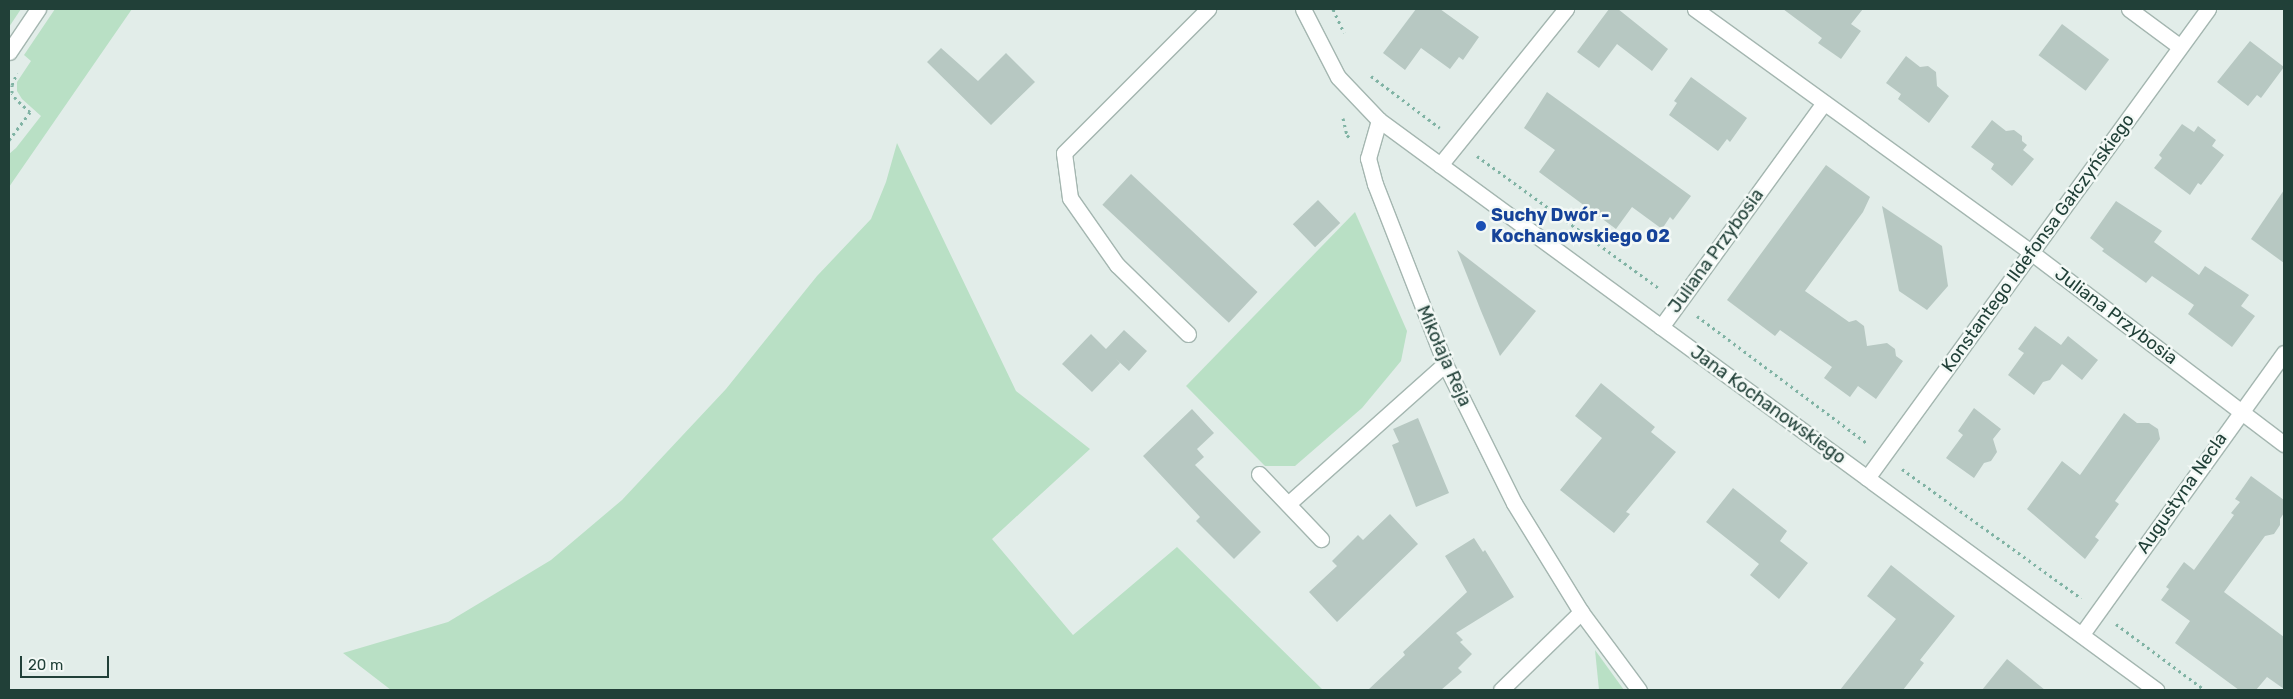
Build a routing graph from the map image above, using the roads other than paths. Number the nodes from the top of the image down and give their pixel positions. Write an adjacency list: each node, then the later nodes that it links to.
1 (38, 9): 9 (street)
2 (1208, 9): 15 (street)
3 (1303, 9): 11 (street)
4 (1566, 9): 12 (street)
5 (1695, 9): 10 (street, Juliana Przybosia)
6 (2129, 9): 8 (street)
7 (2208, 9): 8 (street, Konstantego Ildefonsa Gałczyńskiego)
8 (2180, 46): 13 (street, Konstantego Ildefonsa Gałczyńskiego)
9 (9, 52)
10 (1824, 103): 13 (street, Juliana Przybosia); 14 (street, Juliana Przybosia)
11 (1379, 120): 12 (street, Jana Kochanowskiego); 17 (street, Mikołaja Reja)
12 (1440, 165): 14 (street, Jana Kochanowskiego)
13 (2032, 253): 18 (street, Juliana Przybosia); 21 (street, Konstantego Ildefonsa Gałczyńskiego)
14 (1661, 327): 21 (street, Jana Kochanowskiego)
15 (1188, 334)
16 (2284, 353): 18 (street, Augustyna Necla)
17 (1446, 364): 22 (street); 24 (street, Mikołaja Reja)
18 (2241, 411): 19 (street, Juliana Przybosia); 25 (street, Augustyna Necla)
19 (2284, 444)
20 (1259, 474): 22 (street)
21 (1867, 478): 25 (street, Jana Kochanowskiego)
22 (1289, 503): 23 (street)
23 (1321, 539)
24 (1582, 612): 26 (street); 27 (street, Mikołaja Reja)
25 (2082, 634): 28 (street, Jana Kochanowskiego)
26 (1501, 690)
27 (1639, 690)
28 (2156, 690)

